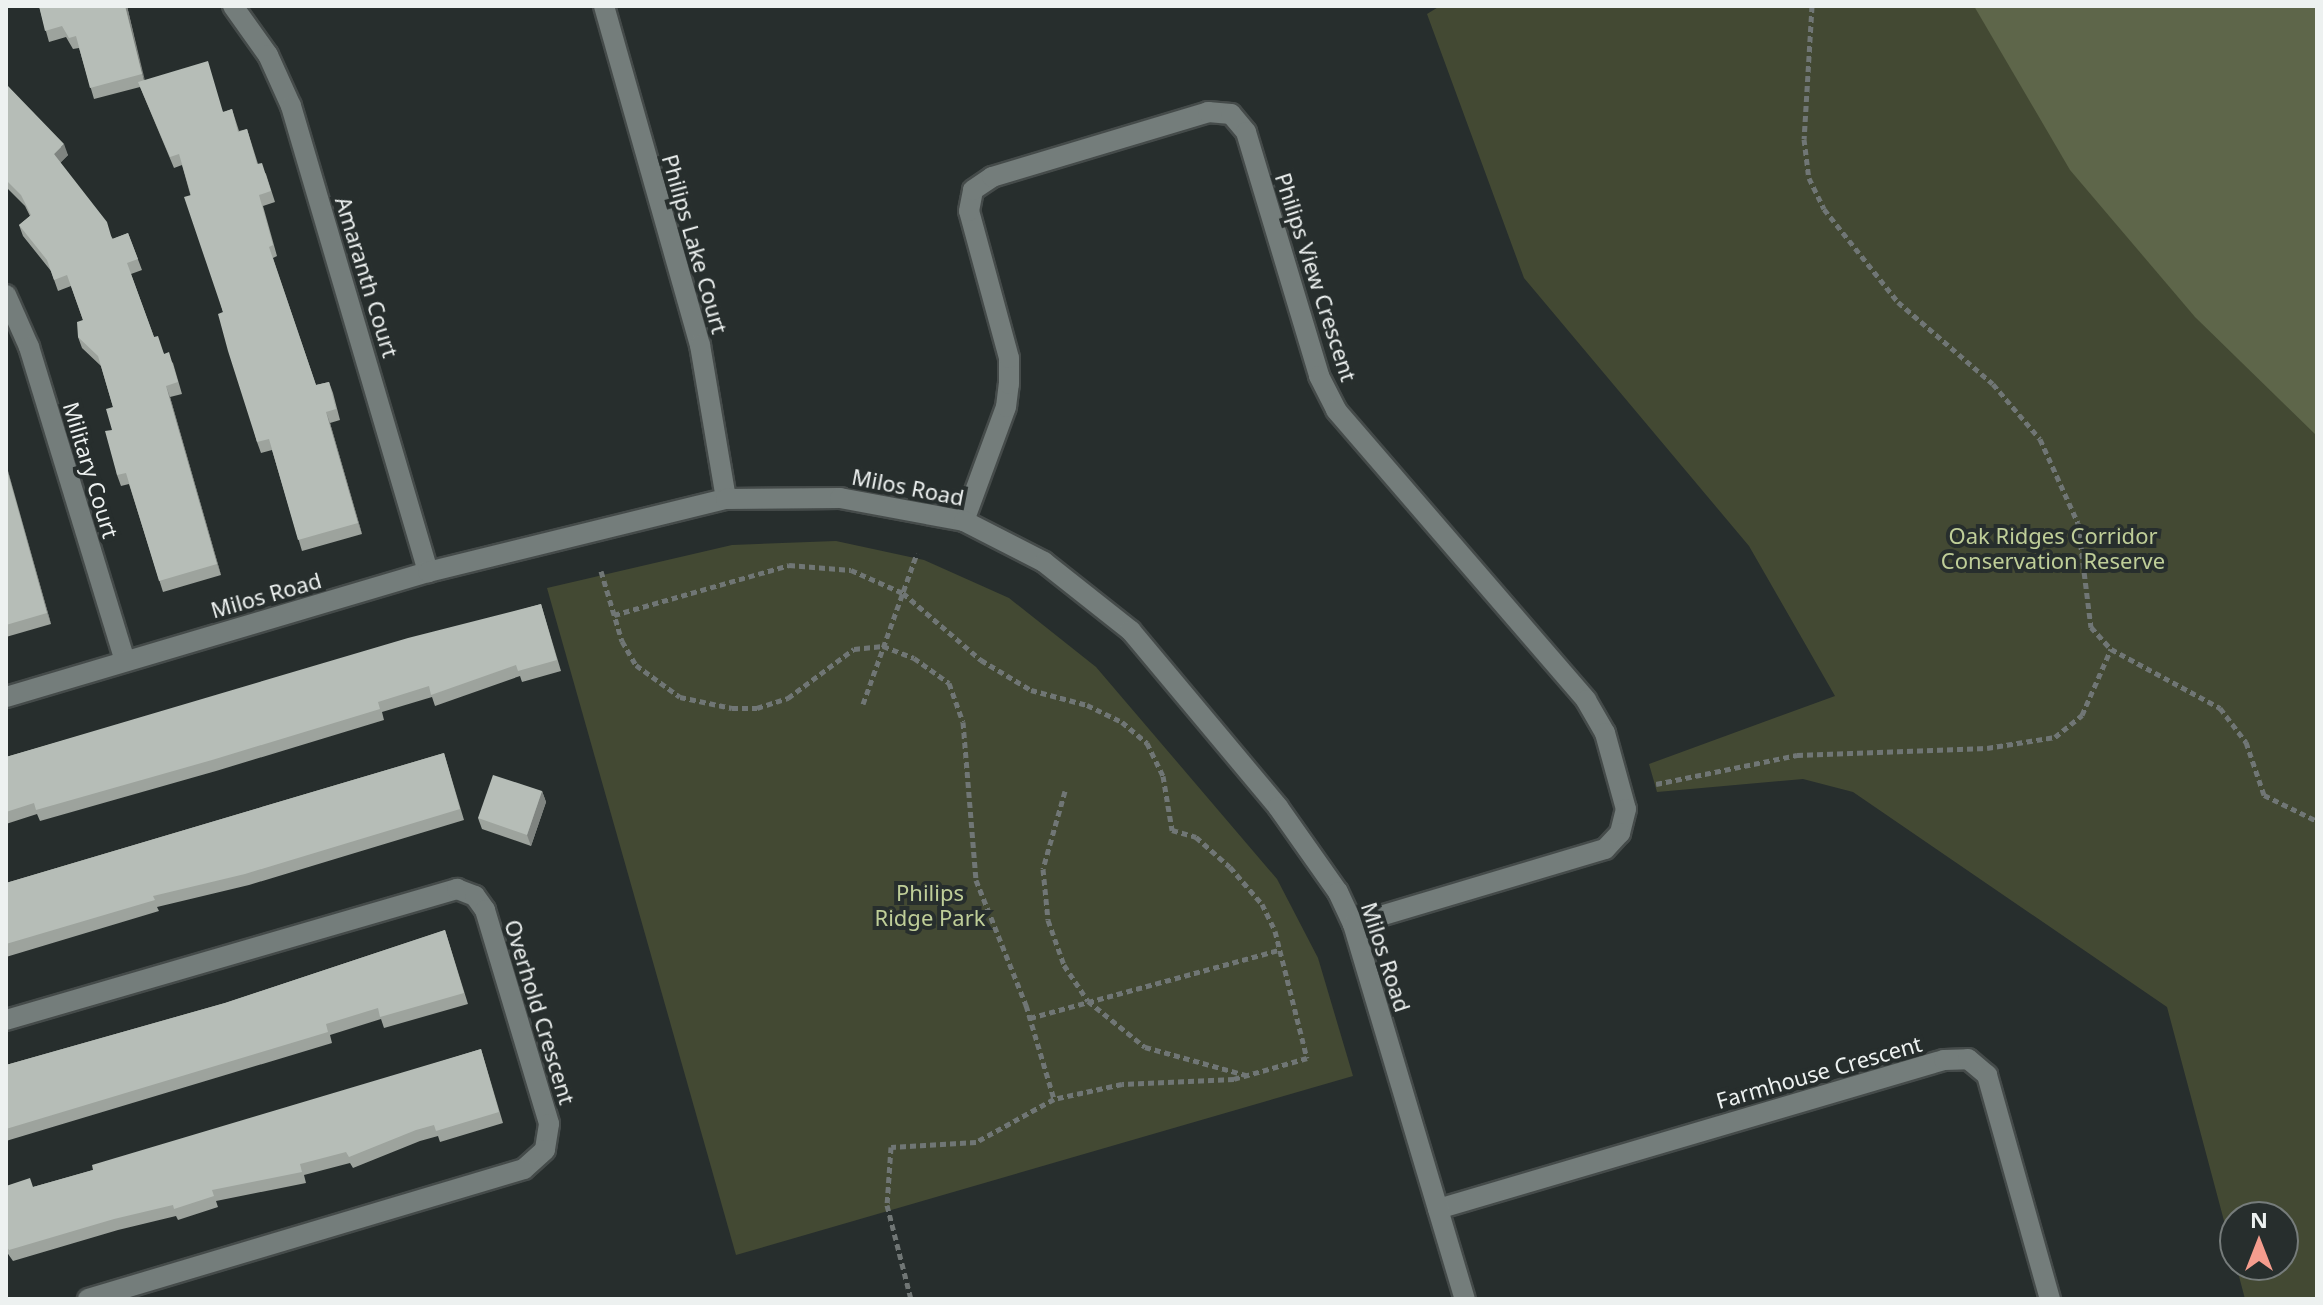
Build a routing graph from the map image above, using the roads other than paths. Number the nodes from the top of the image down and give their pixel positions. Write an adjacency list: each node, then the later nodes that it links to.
1 (233, 6): 6 (street, Amaranth Court)
2 (604, 6): 4 (street, Philips Lake Court)
3 (6, 295): 7 (street, Military Court)
4 (726, 499): 5 (street, Milos Road); 6 (street, Milos Road)
5 (964, 521): 9 (street, Milos Road); 9 (street, Philips View Crescent)
6 (428, 572): 7 (street, Milos Road)
7 (125, 661): 8 (street, Milos Road)
8 (6, 697)
9 (1353, 924): 11 (street, Milos Road)
10 (6, 1020): 12 (street, Overhold Crescent)
11 (1438, 1209): 13 (street, Milos Road); 14 (street, Farmhouse Crescent)
12 (88, 1299)
13 (1465, 1299)
14 (2050, 1299)

